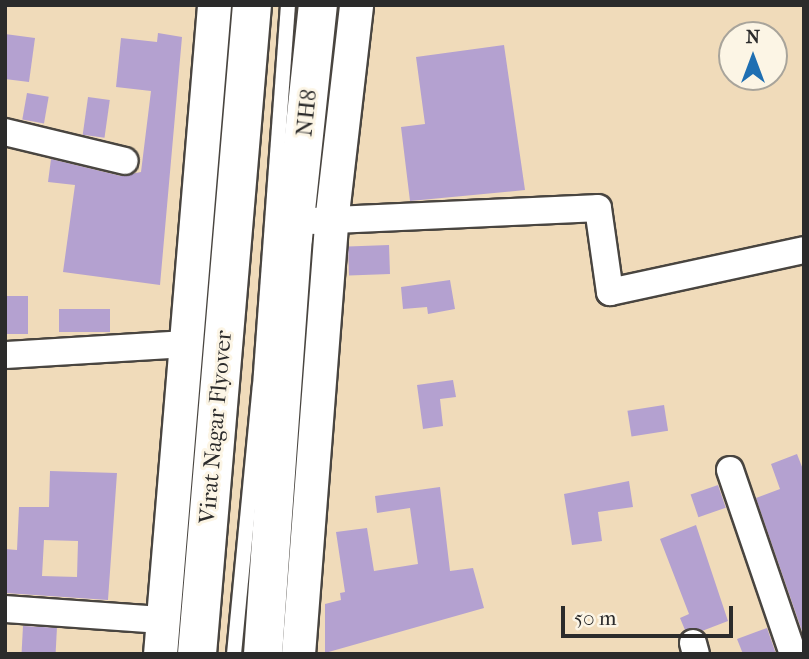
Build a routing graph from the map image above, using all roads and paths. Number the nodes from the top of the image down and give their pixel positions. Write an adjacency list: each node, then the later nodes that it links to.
1 (214, 5): 7 (street)
2 (318, 5): 8 (main road, NH8)
3 (356, 5): 8 (street)
4 (256, 6): 7 (main road); 17 (lane)
5 (5, 132): 6 (street)
6 (125, 160)
7 (222, 211): 10 (street); 16 (main road, Virat Nagar Flyover)
8 (306, 227): 9 (street); 18 (main road); 19 (street)
9 (804, 250)
10 (186, 344): 11 (street); 14 (street)
11 (5, 355)
12 (730, 471): 20 (street)
13 (5, 609): 14 (street)
14 (163, 620): 15 (street)
15 (160, 654)
16 (197, 654)
17 (234, 654)
18 (262, 654)
19 (298, 654)
20 (793, 654)

